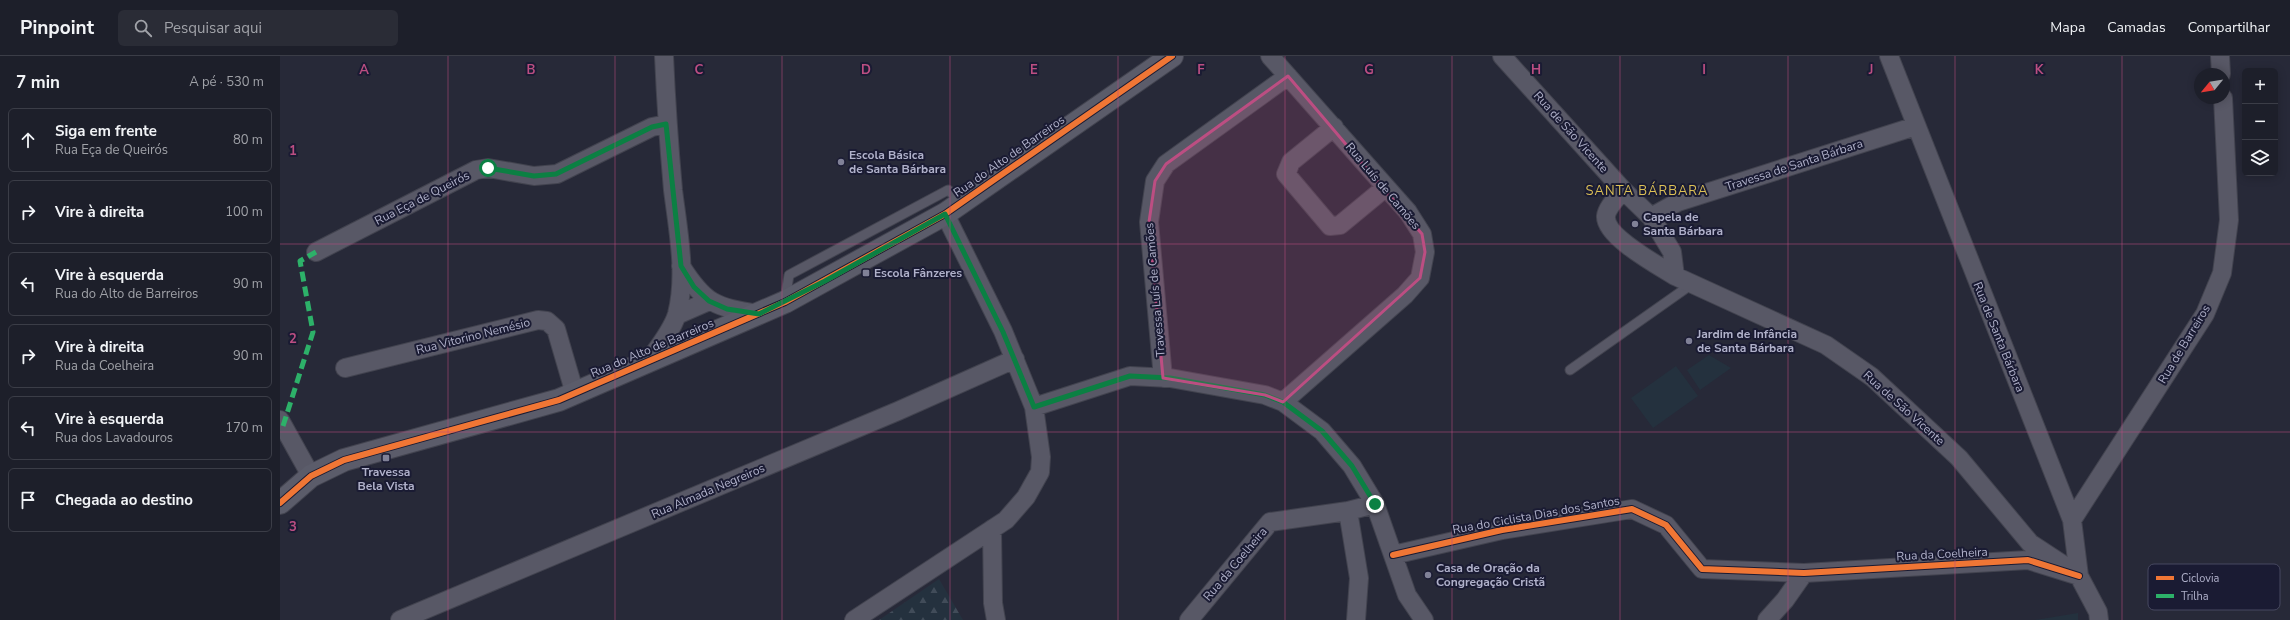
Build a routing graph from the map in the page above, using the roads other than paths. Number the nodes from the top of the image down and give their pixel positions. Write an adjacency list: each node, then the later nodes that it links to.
1 (664, 56): 10 (street)
2 (1172, 56): 15 (street, Rua do Alto de Barreiros)
3 (1270, 56): 8 (street, Rua Luís de Camões)
4 (1502, 56): 14 (street, Rua de São Vicente)
5 (1889, 56): 11 (street, Rua de Santa Bárbara)
6 (2220, 56): 7 (street)
7 (2221, 68)
8 (1288, 76): 12 (street, Rua Luís de Camões); 28 (street, Travessa Luís de Camões)
9 (2222, 104): 37 (street, Rua de Barreiros)
10 (666, 124): 17 (street, Rua Eça de Queirós); 18 (street)
11 (1916, 126): 16 (street, Travessa de Santa Bárbara); 37 (street, Rua de Santa Bárbara)
12 (1334, 127): 13 (street, Rua Luís de Camões); 13 (street)
13 (1386, 187): 30 (street, Rua Luís de Camões)
14 (1623, 190): 16 (street, Rua de São Vicente); 19 (street, Rua de São Vicente)
15 (954, 208): 22 (street, Rua do Alto de Barreiros); 24 (street)
16 (1651, 217): 19 (street, Rua de São Vicente)
17 (316, 252)
18 (681, 266): 21 (street); 23 (street)
19 (1675, 276): 20 (street, Rua de São Vicente)
20 (1692, 284): 27 (lane); 41 (street, Rua de São Vicente)
21 (709, 301): 22 (street); 23 (street)
22 (759, 314): 25 (street, Rua do Alto de Barreiros)
23 (677, 315): 25 (street)
24 (1015, 359): 31 (street); 42 (street, Rua Almada Negreiros)
25 (646, 364): 29 (street, Rua do Alto de Barreiros)
26 (345, 368): 29 (street, Rua Vitorino Nemésio)
27 (1570, 370)
28 (1162, 378): 30 (street); 31 (street)
29 (575, 394): 33 (street, Rua do Alto de Barreiros)
30 (1283, 402): 35 (street)
31 (1034, 407): 38 (street)
32 (280, 420): 33 (street)
33 (311, 476): 34 (street, Rua do Alto de Barreiros)
34 (280, 503)
35 (1375, 504): 36 (street, Rua da Coelheira); 39 (street)
36 (1348, 511): 45 (street, Rua da Coelheira); 46 (street)
37 (2072, 520): 41 (street, Rua de Santa Bárbara)
38 (992, 529): 43 (street); 44 (street)
39 (1393, 555): 40 (street, Rua do Ciclista Dias dos Santos); 47 (street)
40 (1804, 573): 41 (street, Rua da Coelheira); 48 (street)
41 (2079, 576): 49 (street, Rua de Santa Bárbara)
42 (400, 620)
43 (854, 620)
44 (996, 620)
45 (1189, 620)
46 (1356, 620)
47 (1424, 620)
48 (1767, 620)
49 (2099, 620)

